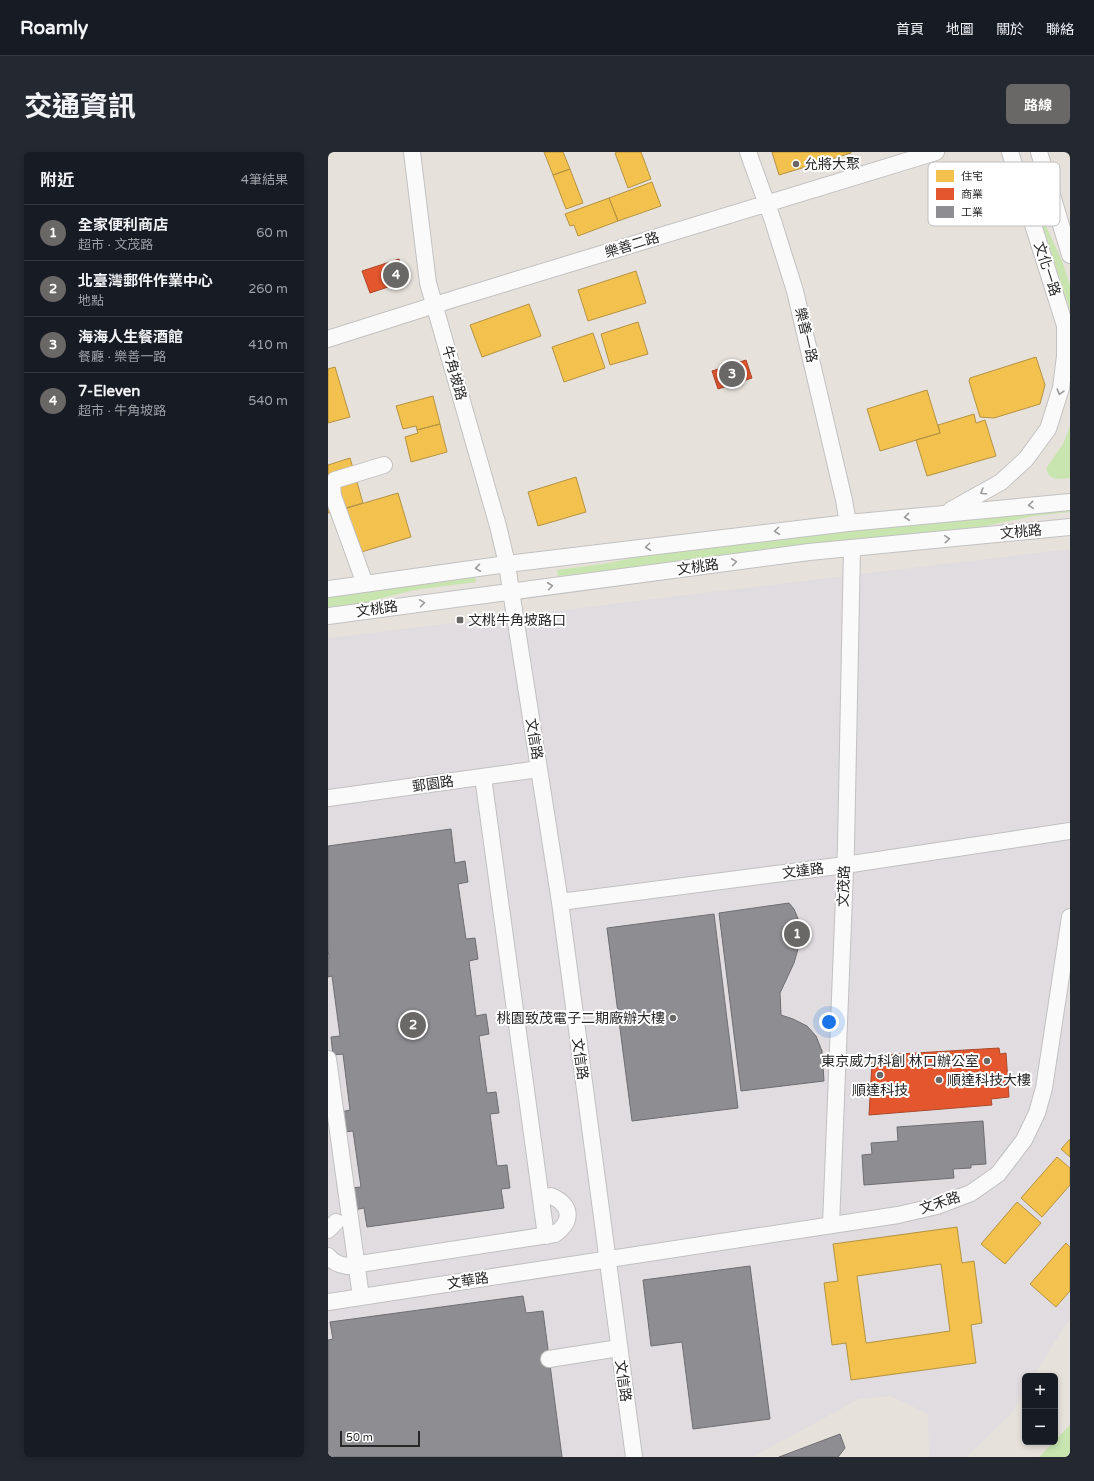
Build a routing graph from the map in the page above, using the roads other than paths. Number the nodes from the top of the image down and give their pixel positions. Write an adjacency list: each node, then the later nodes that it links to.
1 (412, 152): 12 (street, 牛角坡路)
2 (748, 152): 8 (street, 樂善一路)
3 (936, 152): 8 (street, 樂善二路)
4 (1010, 152): 6 (street, 文化一路)
5 (1039, 152): 7 (street, 文化一路)
6 (1013, 162)
7 (1042, 162)
8 (767, 203): 12 (street, 樂善二路); 18 (street, 樂善一路)
9 (1060, 222): 11 (street, 文化一路)
10 (1034, 226): 13 (street, 文化一路)
11 (1070, 255)
12 (435, 305): 14 (street, 樂善二路); 21 (street, 牛角坡路)
13 (1068, 333): 17 (street, 文化一路, one-way to 17)
14 (328, 339)
15 (384, 465): 22 (street)
16 (1070, 502): 17 (street, 文桃路, one-way to 17)
17 (945, 513): 18 (street, 文桃路, one-way to 18)
18 (848, 523): 21 (street, 文桃路, one-way to 21)
19 (1070, 527): 20 (street, 文桃路, one-way to 19)
20 (852, 548): 24 (street, 文桃路, one-way to 20); 30 (street, 文茂路)
21 (507, 564): 22 (street, 文桃路, one-way to 22); 24 (street, 牛角坡路)
22 (365, 584): 23 (street, 文桃路)
23 (328, 589)
24 (511, 591): 25 (street, 文桃路, one-way to 24); 26 (street, 文信路)
25 (328, 616)
26 (539, 769): 27 (street, 郵園路); 31 (street, 文信路)
27 (483, 777): 28 (street, 郵園路); 36 (street)
28 (328, 798)
29 (1070, 831): 30 (street, 文達路)
30 (845, 865): 31 (street, 文達路); 35 (street, 文茂路)
31 (560, 902): 38 (street, 文信路)
32 (1070, 917): 35 (street, 文禾路)
33 (328, 1060): 39 (street)
34 (551, 1196): 36 (street)
35 (831, 1225): 38 (street, 文禾路)
36 (546, 1236): 39 (street)
37 (328, 1256): 39 (street)
38 (607, 1259): 40 (street, 文華路); 42 (street, 文信路)
39 (356, 1265): 40 (street)
40 (361, 1297): 41 (street, 文華路)
41 (328, 1302)
42 (619, 1348): 43 (street); 44 (street, 文信路)
43 (549, 1359)
44 (634, 1457)

